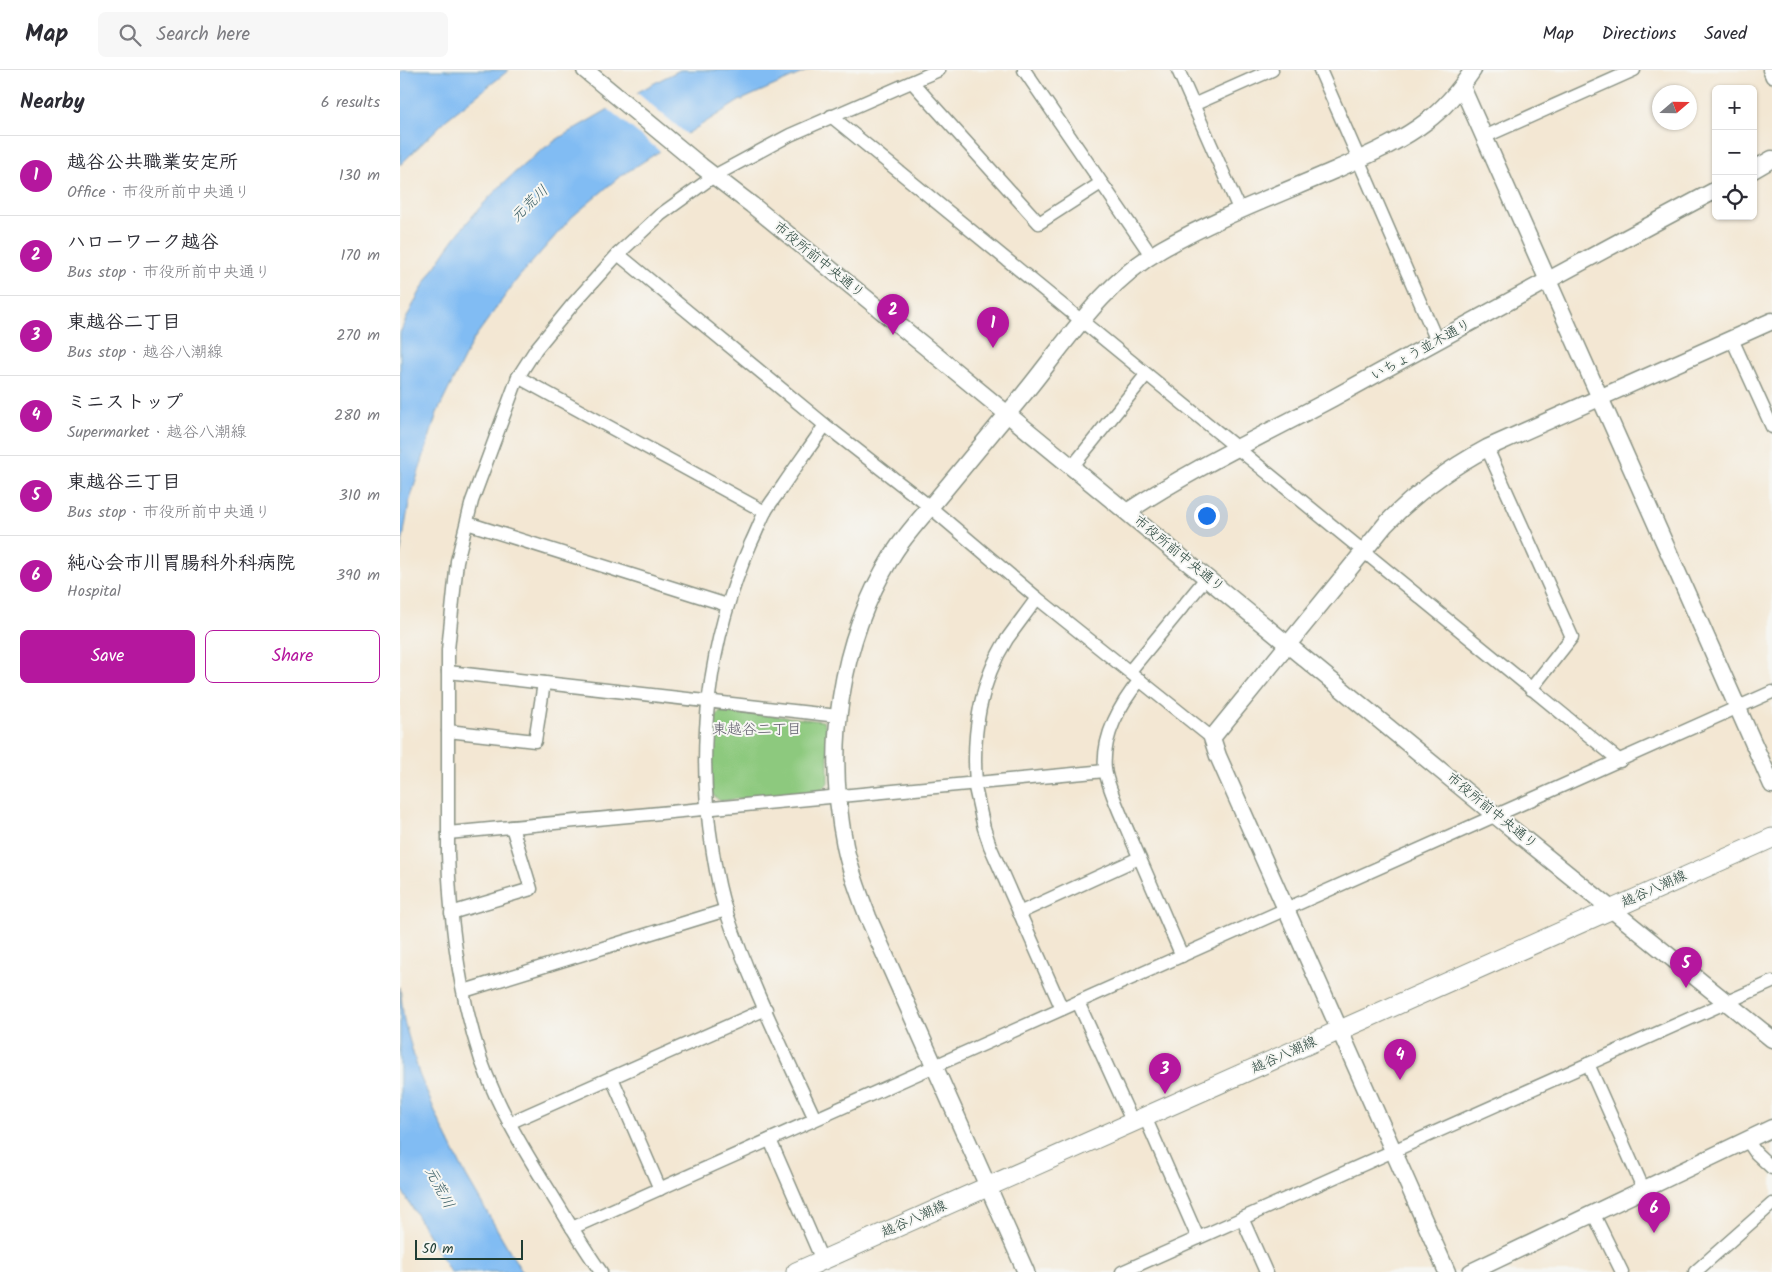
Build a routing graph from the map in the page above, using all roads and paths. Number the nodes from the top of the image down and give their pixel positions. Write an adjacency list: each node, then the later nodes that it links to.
1 (586, 70): 19 (street, 市役所前中央通り)
2 (939, 70): 11 (street)
3 (1024, 70): 20 (street)
4 (1178, 70): 13 (street)
5 (1272, 70): 13 (street)
6 (1320, 70): 16 (street)
7 (1473, 70): 12 (street)
8 (1634, 70): 15 (street)
9 (1769, 70): 10 (street)
10 (1772, 77)
11 (912, 82): 14 (street); 20 (street)
12 (1462, 87): 15 (street); 16 (street)
13 (1193, 104): 22 (street)
14 (831, 116): 19 (street); 27 (street)
15 (1484, 137): 25 (street)
16 (1359, 159): 22 (street); 29 (street)
17 (1772, 160): 18 (street)
18 (1757, 168)
19 (708, 171): 23 (street); 33 (street, 市役所前中央通り)
20 (1101, 183): 24 (street)
21 (1712, 192): 25 (street, いちょう並木通り)
22 (1240, 211): 24 (street)
23 (618, 254): 31 (street); 34 (street)
24 (1151, 255): 27 (street)
25 (1547, 280): 29 (street, いちょう並木通り); 32 (street)
26 (1772, 321): 28 (street)
27 (1082, 322): 30 (street); 33 (street)
28 (1732, 339): 32 (street); 35 (street)
29 (1437, 341): 36 (street, いちょう並木通り)
30 (1146, 375): 36 (street); 38 (street)
31 (518, 377): 40 (street); 42 (street)
32 (1600, 397): 37 (street); 55 (street)
33 (1007, 414): 38 (street, 市役所前中央通り); 39 (street)
34 (825, 425): 39 (street); 40 (street)
35 (1772, 427)
36 (1237, 448): 41 (street, いちょう並木通り); 43 (street)
37 (1487, 448): 43 (street); 52 (street)
38 (1072, 467): 41 (street, 市役所前中央通り)
39 (930, 508): 45 (street); 56 (street)
40 (766, 512): 46 (street)
41 (1127, 512): 44 (street, 市役所前中央通り)
42 (466, 523): 46 (street); 49 (street)
43 (1364, 552): 47 (street); 52 (street)
44 (1207, 577): 47 (street, 市役所前中央通り); 48 (street)
45 (1037, 598): 48 (street); 61 (street)
46 (727, 605): 54 (street)
47 (1288, 644): 58 (street); 65 (street, 市役所前中央通り)
48 (1130, 671): 50 (street)
49 (448, 672): 51 (street); 57 (street)
50 (1140, 680): 58 (street); 60 (street)
51 (544, 683): 54 (street); 57 (street)
52 (1531, 689): 59 (street)
53 (1772, 692): 55 (street)
54 (708, 702): 56 (street); 64 (street)
55 (1738, 708): 59 (street); 62 (street)
56 (838, 716): 63 (street)
57 (448, 731): 67 (street)
58 (1212, 738): 72 (street)
59 (1620, 761): 65 (street)
60 (1105, 771): 61 (street); 69 (street)
61 (975, 783): 63 (street); 74 (street)
62 (1772, 784)
63 (837, 797): 64 (street); 85 (street)
64 (706, 809): 66 (street); 71 (street)
65 (1496, 816): 70 (street, 市役所前中央通り); 72 (street)
66 (512, 827): 67 (street); 73 (street)
67 (448, 833): 73 (street)
68 (1772, 838): 70 (main road, 越谷八潮線)
69 (1139, 858): 74 (street); 75 (street)
70 (1612, 908): 79 (street, 市役所前中央通り); 82 (main road, 越谷八潮線)
71 (726, 910): 77 (street); 80 (street)
72 (1287, 910): 75 (street); 82 (street)
73 (451, 913): 77 (street)
74 (1019, 913): 81 (street)
75 (1182, 956): 78 (street)
76 (1772, 982): 79 (street)
77 (464, 991): 89 (street)
78 (1078, 1002): 81 (street); 88 (street)
79 (1726, 1002): 83 (street, 市役所前中央通り); 84 (street)
80 (766, 1009): 86 (street); 87 (street)
81 (1062, 1009): 85 (street)
82 (1340, 1030): 88 (main road, 越谷八潮線); 93 (street)
83 (1772, 1040)
84 (1588, 1064): 93 (street); 96 (street)
85 (934, 1067): 87 (street); 95 (street)
86 (612, 1078): 89 (street); 97 (street)
87 (815, 1119): 91 (street)
88 (1139, 1120): 95 (main road, 越谷八潮線); 102 (street)
89 (509, 1123): 101 (street)
90 (1772, 1128): 92 (street)
91 (770, 1140): 97 (street); 103 (street)
92 (1747, 1140): 94 (street); 96 (street)
93 (1392, 1150): 100 (street); 109 (street)
94 (1772, 1168)
95 (988, 1186): 103 (main road, 越谷八潮線); 106 (street)
96 (1643, 1188): 99 (street)
97 (660, 1189): 101 (street)
98 (1772, 1204): 112 (street)
99 (1593, 1213): 110 (street); 111 (street)
100 (1242, 1218): 102 (street); 108 (street)
101 (572, 1228): 104 (street)
102 (1198, 1238): 107 (street)
103 (822, 1260): 105 (main road, 越谷八潮線)
104 (601, 1272)
105 (796, 1272)
106 (1026, 1272)
107 (1122, 1272)
108 (1266, 1272)
109 (1447, 1272)
110 (1471, 1272)
111 (1622, 1272)
112 (1695, 1272)

